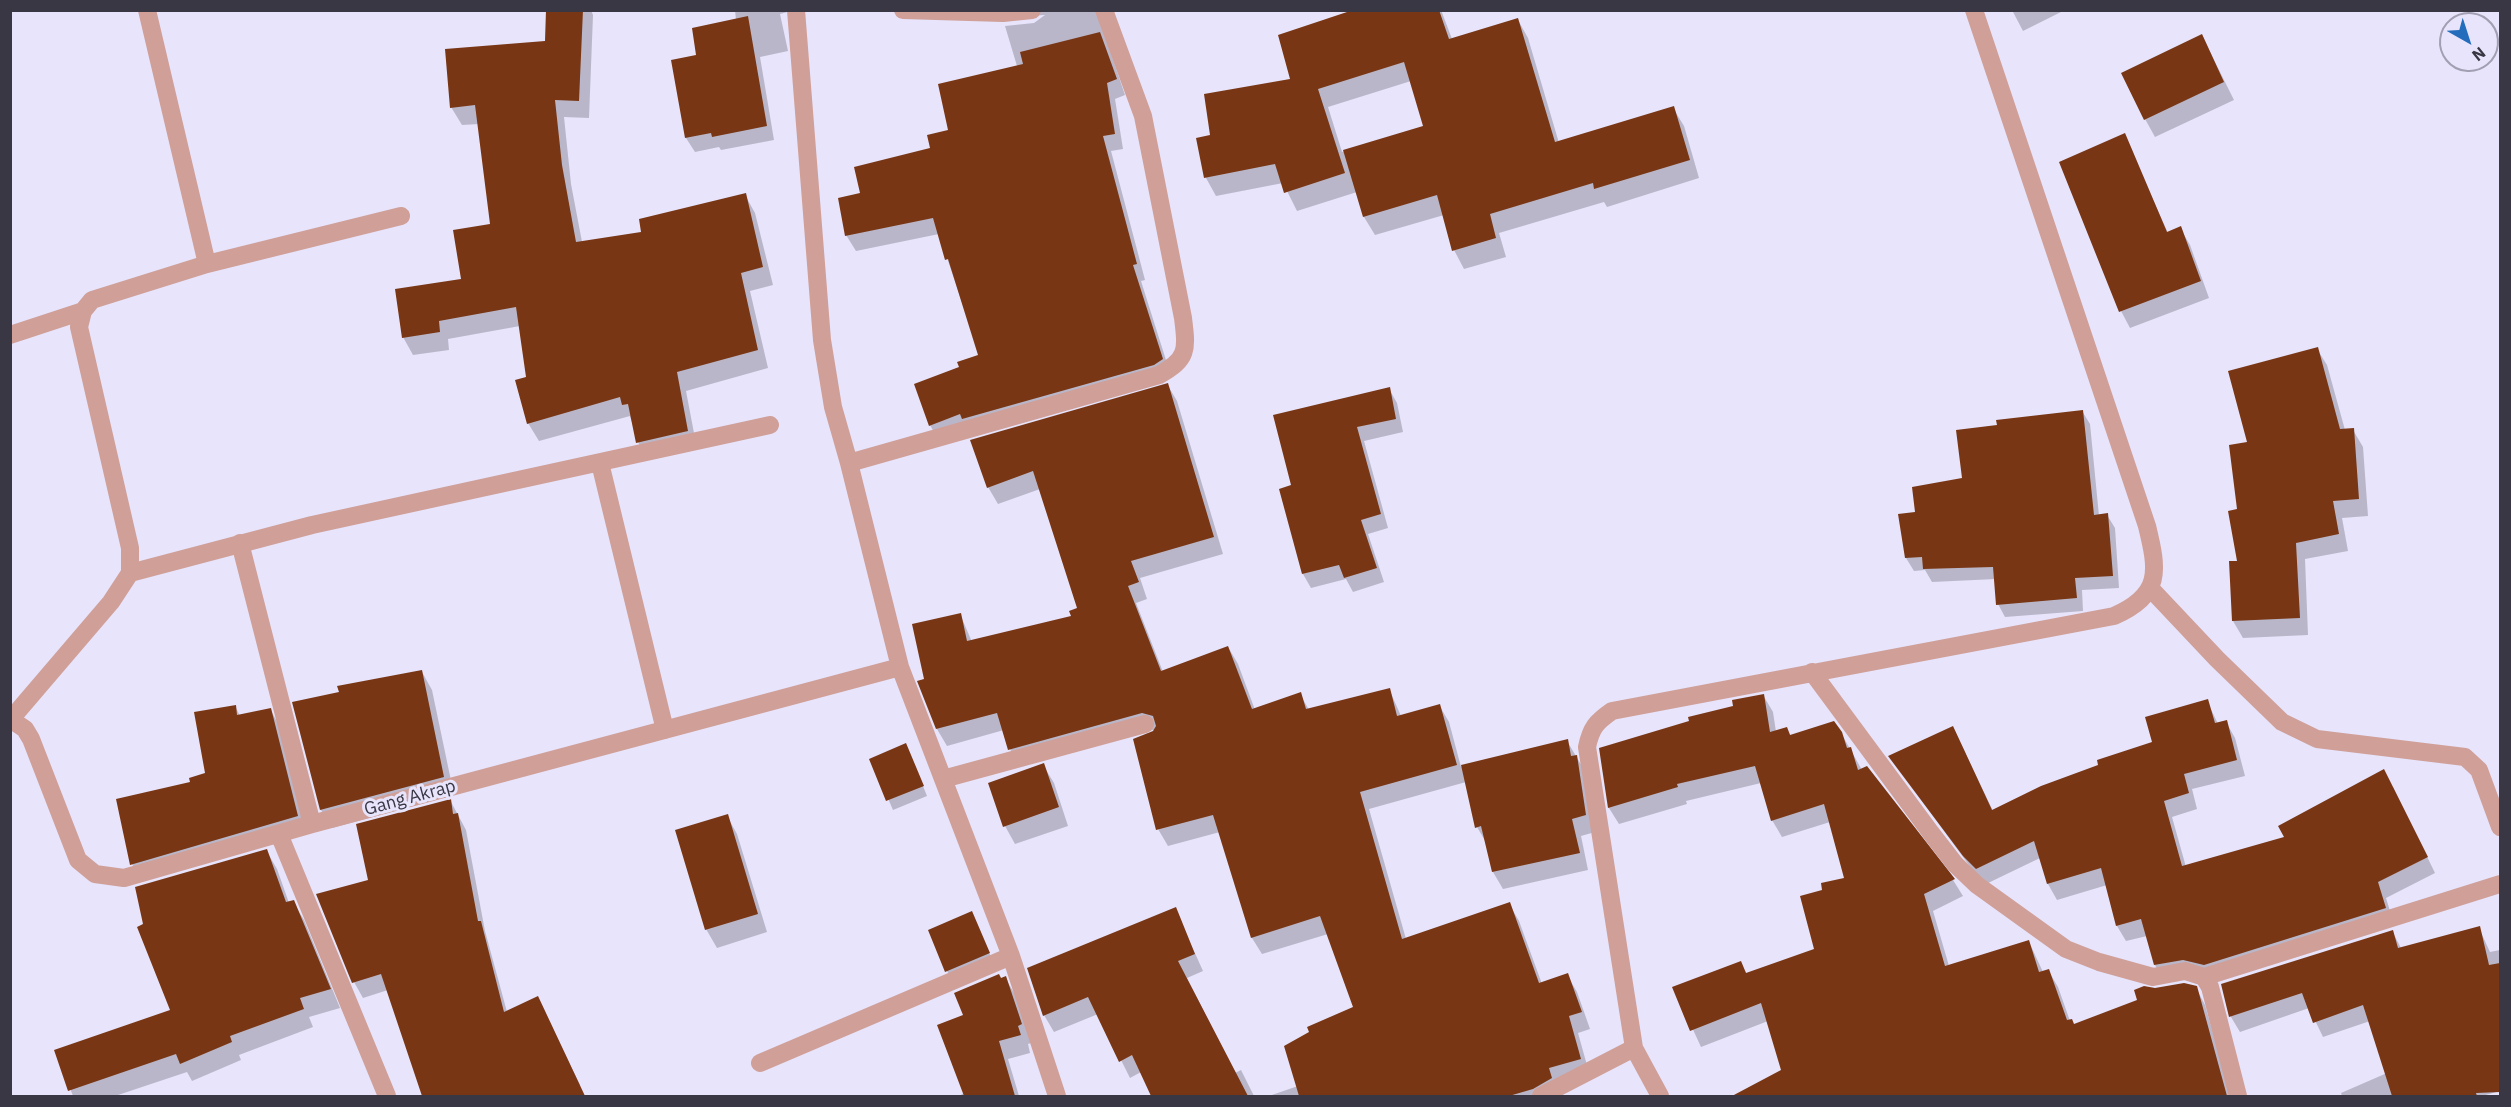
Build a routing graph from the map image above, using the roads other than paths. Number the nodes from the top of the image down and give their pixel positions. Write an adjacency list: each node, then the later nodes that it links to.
1 (147, 10): 8 (street)
2 (796, 10): 13 (street)
3 (903, 10): 4 (street)
4 (1032, 10)
5 (1104, 10): 13 (street)
6 (1974, 10): 16 (street)
7 (401, 216): 8 (street)
8 (207, 264): 9 (street)
9 (83, 312): 10 (street); 15 (street)
10 (10, 335)
11 (770, 425): 12 (street)
12 (600, 463): 14 (street); 21 (street)
13 (849, 463): 17 (street)
14 (240, 543): 15 (street); 23 (street)
15 (130, 573): 19 (street)
16 (2150, 588): 18 (street); 24 (street)
17 (900, 667): 21 (street, Gang Akrap); 22 (street)
18 (1812, 672): 28 (street); 29 (street)
19 (11, 719): 25 (street, Gang Akrap)
20 (1145, 724): 22 (street)
21 (665, 730): 23 (street, Gang Akrap)
22 (944, 779): 27 (street)
23 (312, 824): 25 (street, Gang Akrap)
24 (2500, 827)
25 (279, 834): 31 (street)
26 (2500, 884): 28 (street)
27 (1011, 956): 30 (street); 32 (street)
28 (2204, 977): 35 (street)
29 (1634, 1048): 33 (street); 34 (street)
30 (760, 1063)
31 (387, 1096)
32 (1057, 1096)
33 (1541, 1096)
34 (1660, 1096)
35 (2238, 1096)

